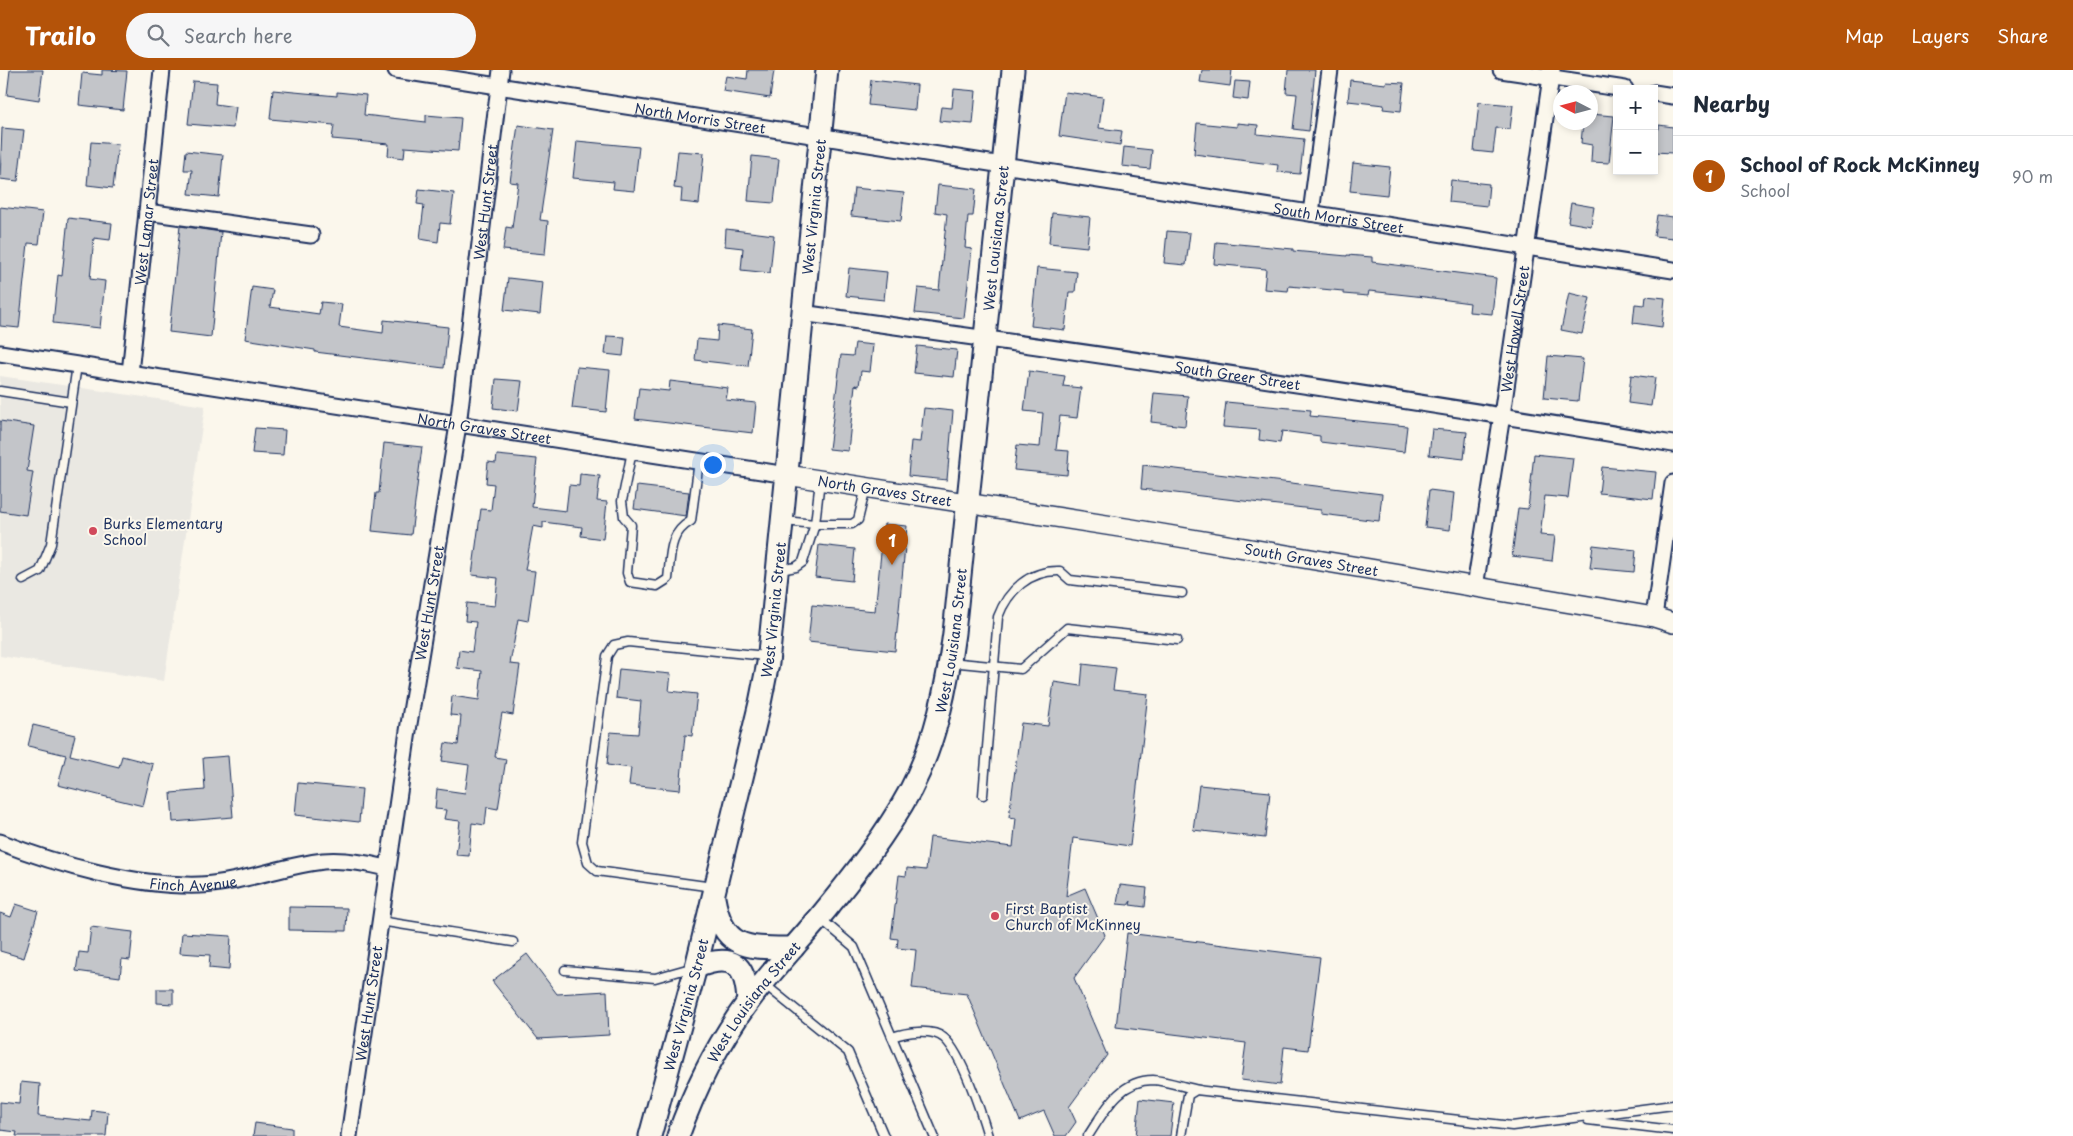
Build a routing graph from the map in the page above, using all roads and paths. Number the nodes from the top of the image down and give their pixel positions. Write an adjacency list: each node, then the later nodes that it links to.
1 (162, 70): 15 (street, West Lamar Street)
2 (396, 70): 9 (street, North Morris Street)
3 (501, 70): 9 (street, West Hunt Street)
4 (827, 70): 13 (main road, West Virginia Street)
5 (1013, 70): 14 (main road, West Louisiana Street)
6 (1330, 70): 16 (street)
7 (1501, 70): 8 (street)
8 (1551, 74): 10 (street); 18 (street, West Howell Street)
9 (500, 86): 13 (street, North Morris Street); 28 (street, West Hunt Street)
10 (1613, 87)
11 (1658, 94): 12 (street)
12 (1673, 96)
13 (819, 138): 14 (street, North Morris Street); 20 (main road, West Virginia Street)
14 (1003, 165): 16 (street, South Morris Street); 21 (main road, West Louisiana Street)
15 (147, 212): 17 (street); 24 (street, West Lamar Street)
16 (1311, 213): 18 (street, South Morris Street)
17 (311, 235)
18 (1526, 246): 19 (street, South Morris Street); 27 (street, West Howell Street)
19 (1673, 270)
20 (801, 313): 21 (street, South Greer Street); 32 (main road, West Virginia Street)
21 (985, 338): 27 (street, South Greer Street); 36 (main road, West Louisiana Street)
22 (0, 353): 23 (street, North Graves Street)
23 (77, 365): 24 (street, North Graves Street); 26 (lane)
24 (130, 373): 28 (street, North Graves Street)
25 (0, 391): 26 (lane)
26 (71, 402): 40 (lane)
27 (1502, 415): 29 (street, South Greer Street); 41 (street, West Howell Street)
28 (458, 425): 30 (street, North Graves Street); 51 (street, West Hunt Street)
29 (1673, 444)
30 (632, 451): 31 (street, North Graves Street); 31 (lane)
31 (699, 461): 32 (street, North Graves Street)
32 (787, 475): 33 (street, North Graves Street); 37 (main road, West Virginia Street)
33 (820, 480): 35 (street, North Graves Street); 38 (lane)
34 (1673, 483): 43 (street)
35 (866, 487): 36 (street, North Graves Street); 38 (lane)
36 (968, 504): 41 (street, South Graves Street); 47 (main road, West Louisiana Street)
37 (783, 521): 38 (lane); 39 (main road, West Virginia Street)
38 (815, 524): 39 (lane)
39 (778, 570): 46 (main road, West Virginia Street)
40 (23, 580)
41 (1474, 587): 43 (street, South Graves Street)
42 (1182, 592): 48 (lane)
43 (1654, 617): 44 (street, South Graves Street)
44 (1673, 623)
45 (1177, 640): 48 (lane)
46 (769, 656): 52 (main road, West Virginia Street); 52 (lane)
47 (950, 662): 48 (lane); 53 (main road, West Louisiana Street)
48 (995, 666): 49 (lane)
49 (983, 794)
50 (0, 842): 51 (street, Finch Avenue)
51 (388, 868): 54 (street, West Hunt Street)
52 (714, 892): 56 (main road); 57 (main road, West Virginia Street)
53 (819, 917): 56 (main road, West Louisiana Street); 61 (lane)
54 (380, 921): 55 (lane); 66 (street, West Hunt Street)
55 (513, 942)
56 (792, 948): 59 (main road, West Louisiana Street)
57 (696, 967): 58 (lane); 60 (main road); 67 (main road, West Virginia Street)
58 (565, 970)
59 (763, 983): 60 (main road, West Louisiana Street); 69 (lane)
60 (748, 1002): 68 (main road, West Louisiana Street)
61 (892, 1037): 70 (lane); 71 (lane)
62 (1199, 1090): 64 (lane); 72 (lane); 73 (lane)
63 (1673, 1105): 64 (lane)
64 (1576, 1118): 65 (lane)
65 (1673, 1130)
66 (349, 1136)
67 (650, 1136)
68 (678, 1136)
69 (884, 1136)
70 (934, 1136)
71 (988, 1136)
72 (1088, 1136)
73 (1182, 1136)

